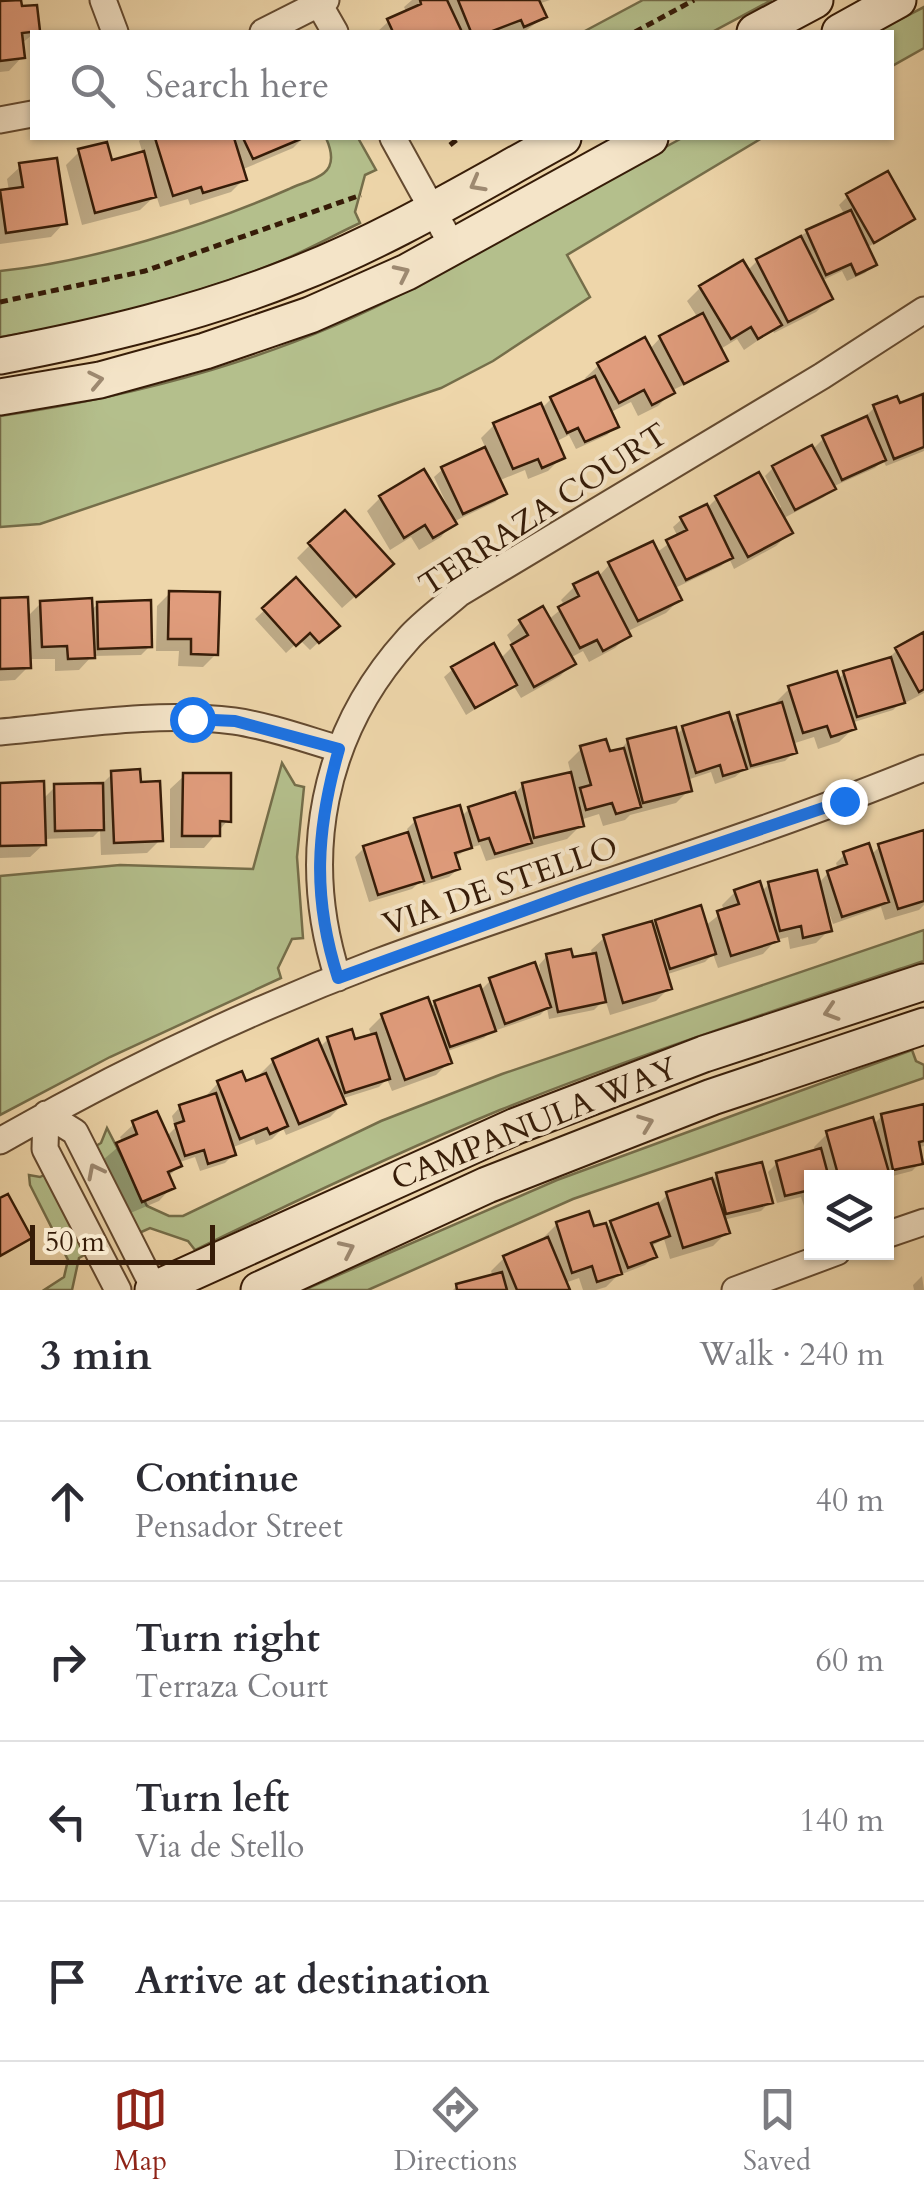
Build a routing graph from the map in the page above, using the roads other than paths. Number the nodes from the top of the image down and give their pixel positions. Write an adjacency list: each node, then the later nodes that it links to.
1 (103, 0): 5 (street)
2 (814, 0): 8 (street)
3 (898, 0): 9 (street)
4 (322, 2): 6 (street); 7 (street)
5 (114, 30)
6 (267, 30)
7 (334, 30)
8 (759, 30)
9 (844, 30)
10 (30, 114): 11 (street)
11 (0, 120)
12 (394, 140): 15 (street)
13 (559, 140): 15 (street, one-way to 15)
14 (646, 140): 16 (street)
15 (433, 209): 16 (street); 18 (street)
16 (452, 245): 19 (street, one-way to 16)
17 (924, 310): 21 (street, TERRAZA COURT)
18 (0, 356)
19 (0, 398)
20 (0, 732): 21 (street)
21 (339, 749): 23 (street, TERRAZA COURT)
22 (924, 768): 23 (street, VIA DE STELLO)
23 (338, 978): 26 (street, VIA DE STELLO)
24 (924, 982): 32 (street, CAMPANULA WAY, one-way to 32)
25 (924, 1026): 33 (street, CAMPANULA WAY, one-way to 25)
26 (46, 1114): 27 (street, VIA DE STELLO); 31 (street); 32 (street, one-way to 26)
27 (0, 1141)
28 (924, 1222): 29 (street)
29 (894, 1231)
30 (816, 1260): 34 (street)
31 (118, 1290)
32 (155, 1290)
33 (258, 1290)
34 (735, 1290)

